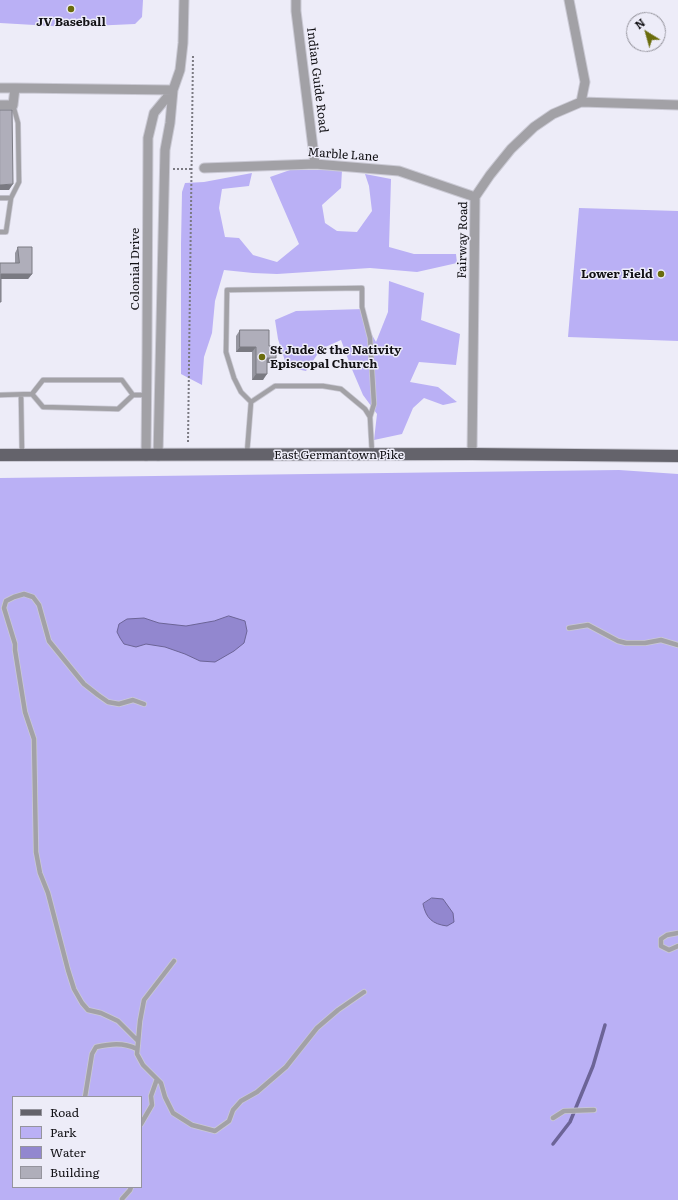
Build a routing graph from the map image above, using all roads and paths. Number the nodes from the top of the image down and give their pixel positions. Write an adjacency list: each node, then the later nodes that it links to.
1 (184, 0): 7 (street, Colonial Drive)
2 (296, 0): 12 (street, Indian Guide Road)
3 (569, 0): 8 (street)
4 (193, 55): 15 (path)
5 (0, 88): 6 (street)
6 (15, 88): 7 (street); 10 (street)
7 (173, 90): 24 (street, Colonial Drive); 33 (street, Colonial Drive)
8 (581, 102): 11 (street, Fairway Road); 16 (street, Fairway Road)
9 (0, 105): 10 (street)
10 (13, 105): 18 (lane)
11 (678, 105)
12 (315, 164): 13 (street, Marble Lane); 16 (street, Marble Lane)
13 (204, 168): 15 (path)
14 (168, 169): 15 (path)
15 (192, 170): 27 (path)
16 (476, 197): 29 (street, Fairway Road)
17 (0, 198): 18 (lane)
18 (11, 198): 19 (lane)
19 (0, 232)
20 (21, 394): 21 (lane); 22 (lane); 32 (lane)
21 (32, 394): 23 (lane); 23 (lane)
22 (0, 395)
23 (132, 395): 24 (lane)
24 (146, 395): 33 (street, Colonial Drive)
25 (251, 402): 26 (lane); 26 (lane); 30 (lane)
26 (370, 416): 28 (lane)
27 (188, 442)
28 (372, 454): 29 (main road, East Germantown Pike); 30 (main road, East Germantown Pike)
29 (472, 454): 34 (main road, East Germantown Pike)
30 (247, 455): 33 (main road, East Germantown Pike)
31 (0, 456): 32 (main road, East Germantown Pike)
32 (22, 456): 33 (main road, East Germantown Pike)
33 (152, 456)
34 (678, 456)
35 (569, 628): 36 (lane)
36 (678, 645)
37 (144, 704): 42 (lane)
38 (678, 933): 39 (lane)
39 (678, 946)
40 (174, 960): 42 (lane)
41 (364, 992): 44 (lane)
42 (138, 1041): 43 (lane)
43 (137, 1049): 44 (lane); 45 (lane)
44 (157, 1079): 48 (lane)
45 (84, 1096)
46 (594, 1110): 47 (lane)
47 (553, 1118)
48 (142, 1122)
49 (131, 1188): 50 (lane)
50 (122, 1199)

